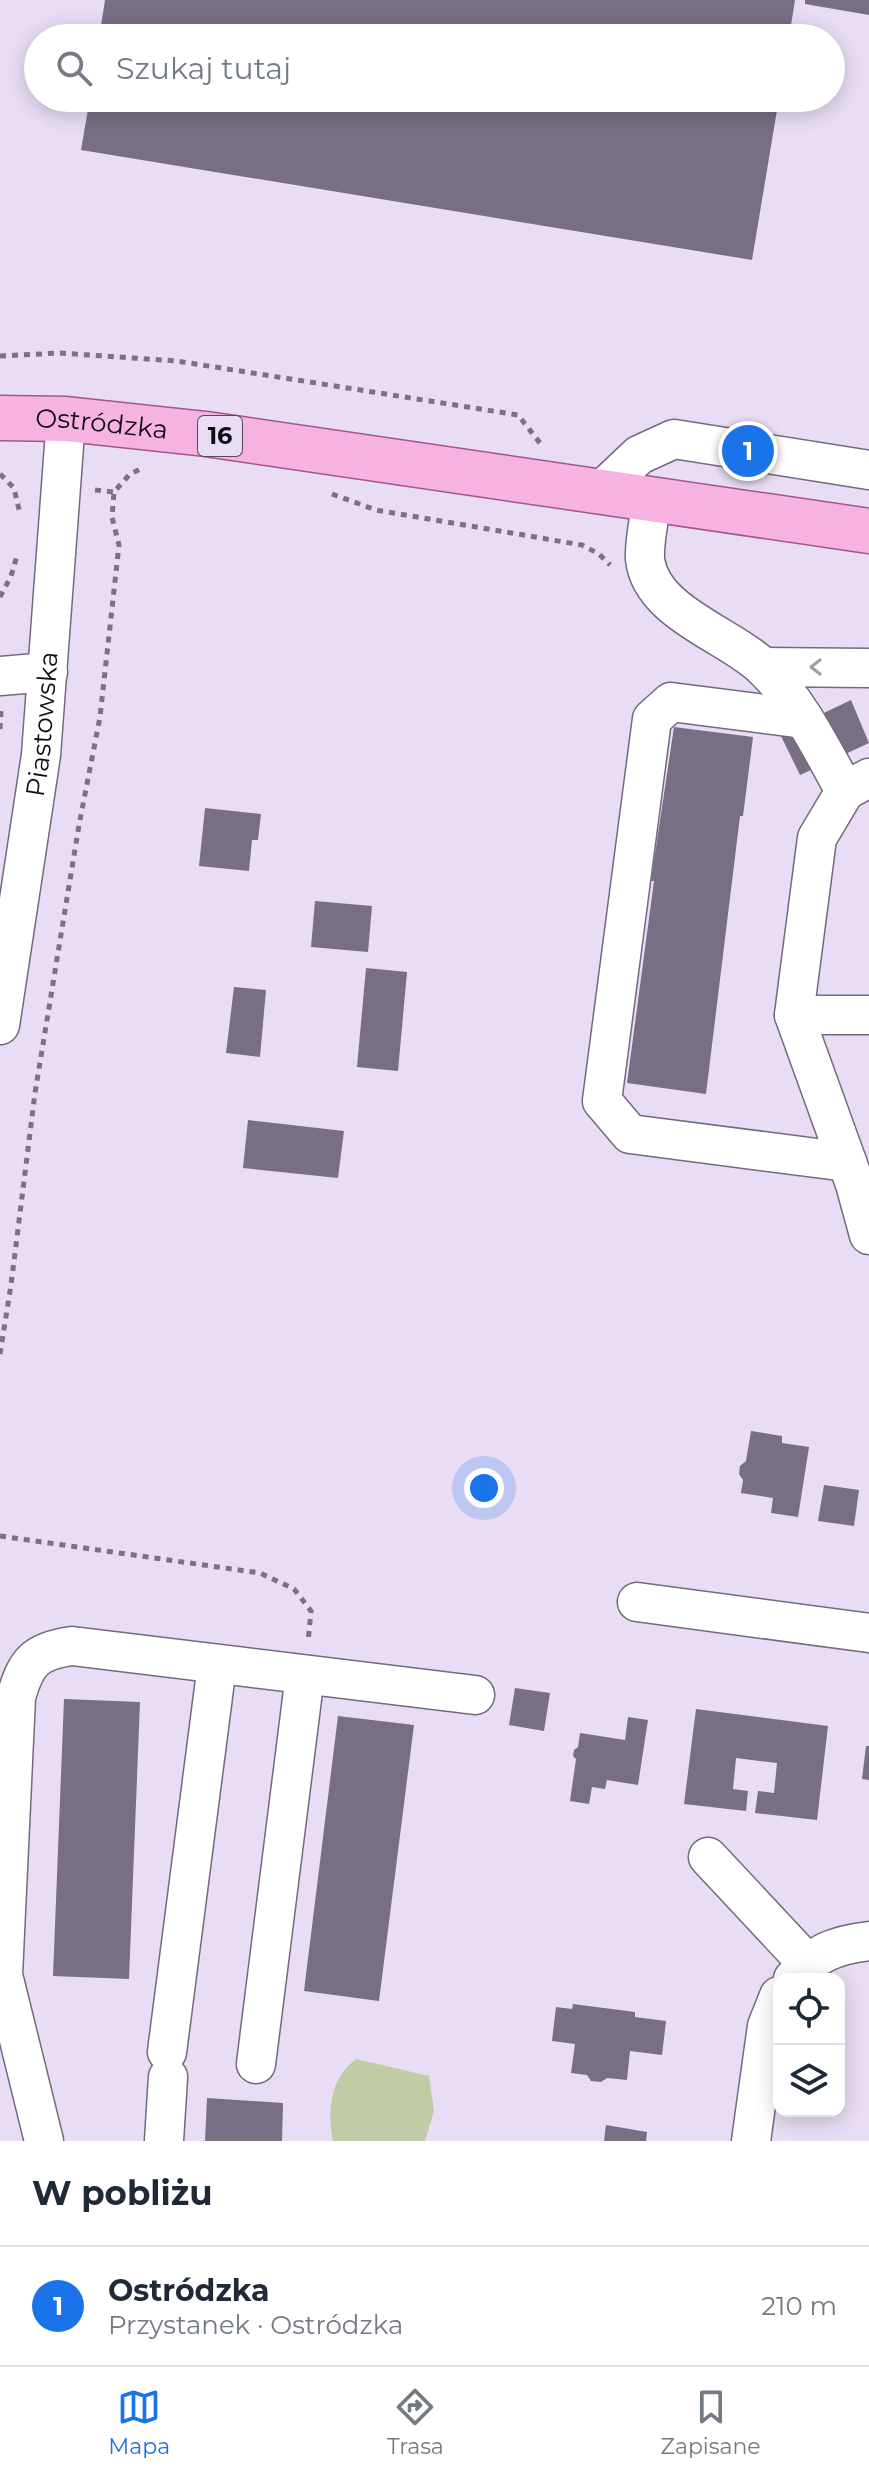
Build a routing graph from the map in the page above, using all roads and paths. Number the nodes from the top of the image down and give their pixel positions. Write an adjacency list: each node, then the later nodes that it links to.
1 (0, 356): 2 (path)
2 (518, 415)
3 (0, 418): 4 (main road, Ostródzka / 16)
4 (66, 419): 9 (main road, Ostródzka / 16); 18 (street, Piastowska)
5 (151, 464): 27 (path)
6 (869, 470): 9 (street)
7 (0, 474): 11 (path)
8 (324, 491): 14 (path)
9 (601, 491): 10 (main road, Ostródzka / 16)
10 (652, 498): 12 (main road, Ostródzka / 16); 14 (street)
11 (20, 524)
12 (869, 531)
13 (19, 550): 15 (path)
14 (649, 576): 16 (street)
15 (0, 597)
16 (763, 667): 17 (street, one-way to 16); 20 (street)
17 (869, 668)
18 (48, 672): 19 (street); 24 (street, Piastowska)
19 (0, 676)
20 (804, 719): 21 (street); 25 (street)
21 (857, 784): 22 (street)
22 (794, 1015): 23 (street); 25 (street)
23 (869, 1015)
24 (0, 1025)
25 (847, 1162): 26 (street)
26 (869, 1235)
27 (0, 1354)
28 (0, 1536): 32 (path)
29 (637, 1602): 30 (street)
30 (869, 1633)
31 (217, 1665): 32 (street); 39 (street); 40 (street)
32 (305, 1675): 33 (street); 38 (street)
33 (475, 1695)
34 (708, 1857): 36 (street)
35 (869, 1941): 36 (street)
36 (800, 1971)
37 (773, 2011): 41 (street)
38 (256, 2064)
39 (44, 2141)
40 (164, 2141)
41 (751, 2141)

